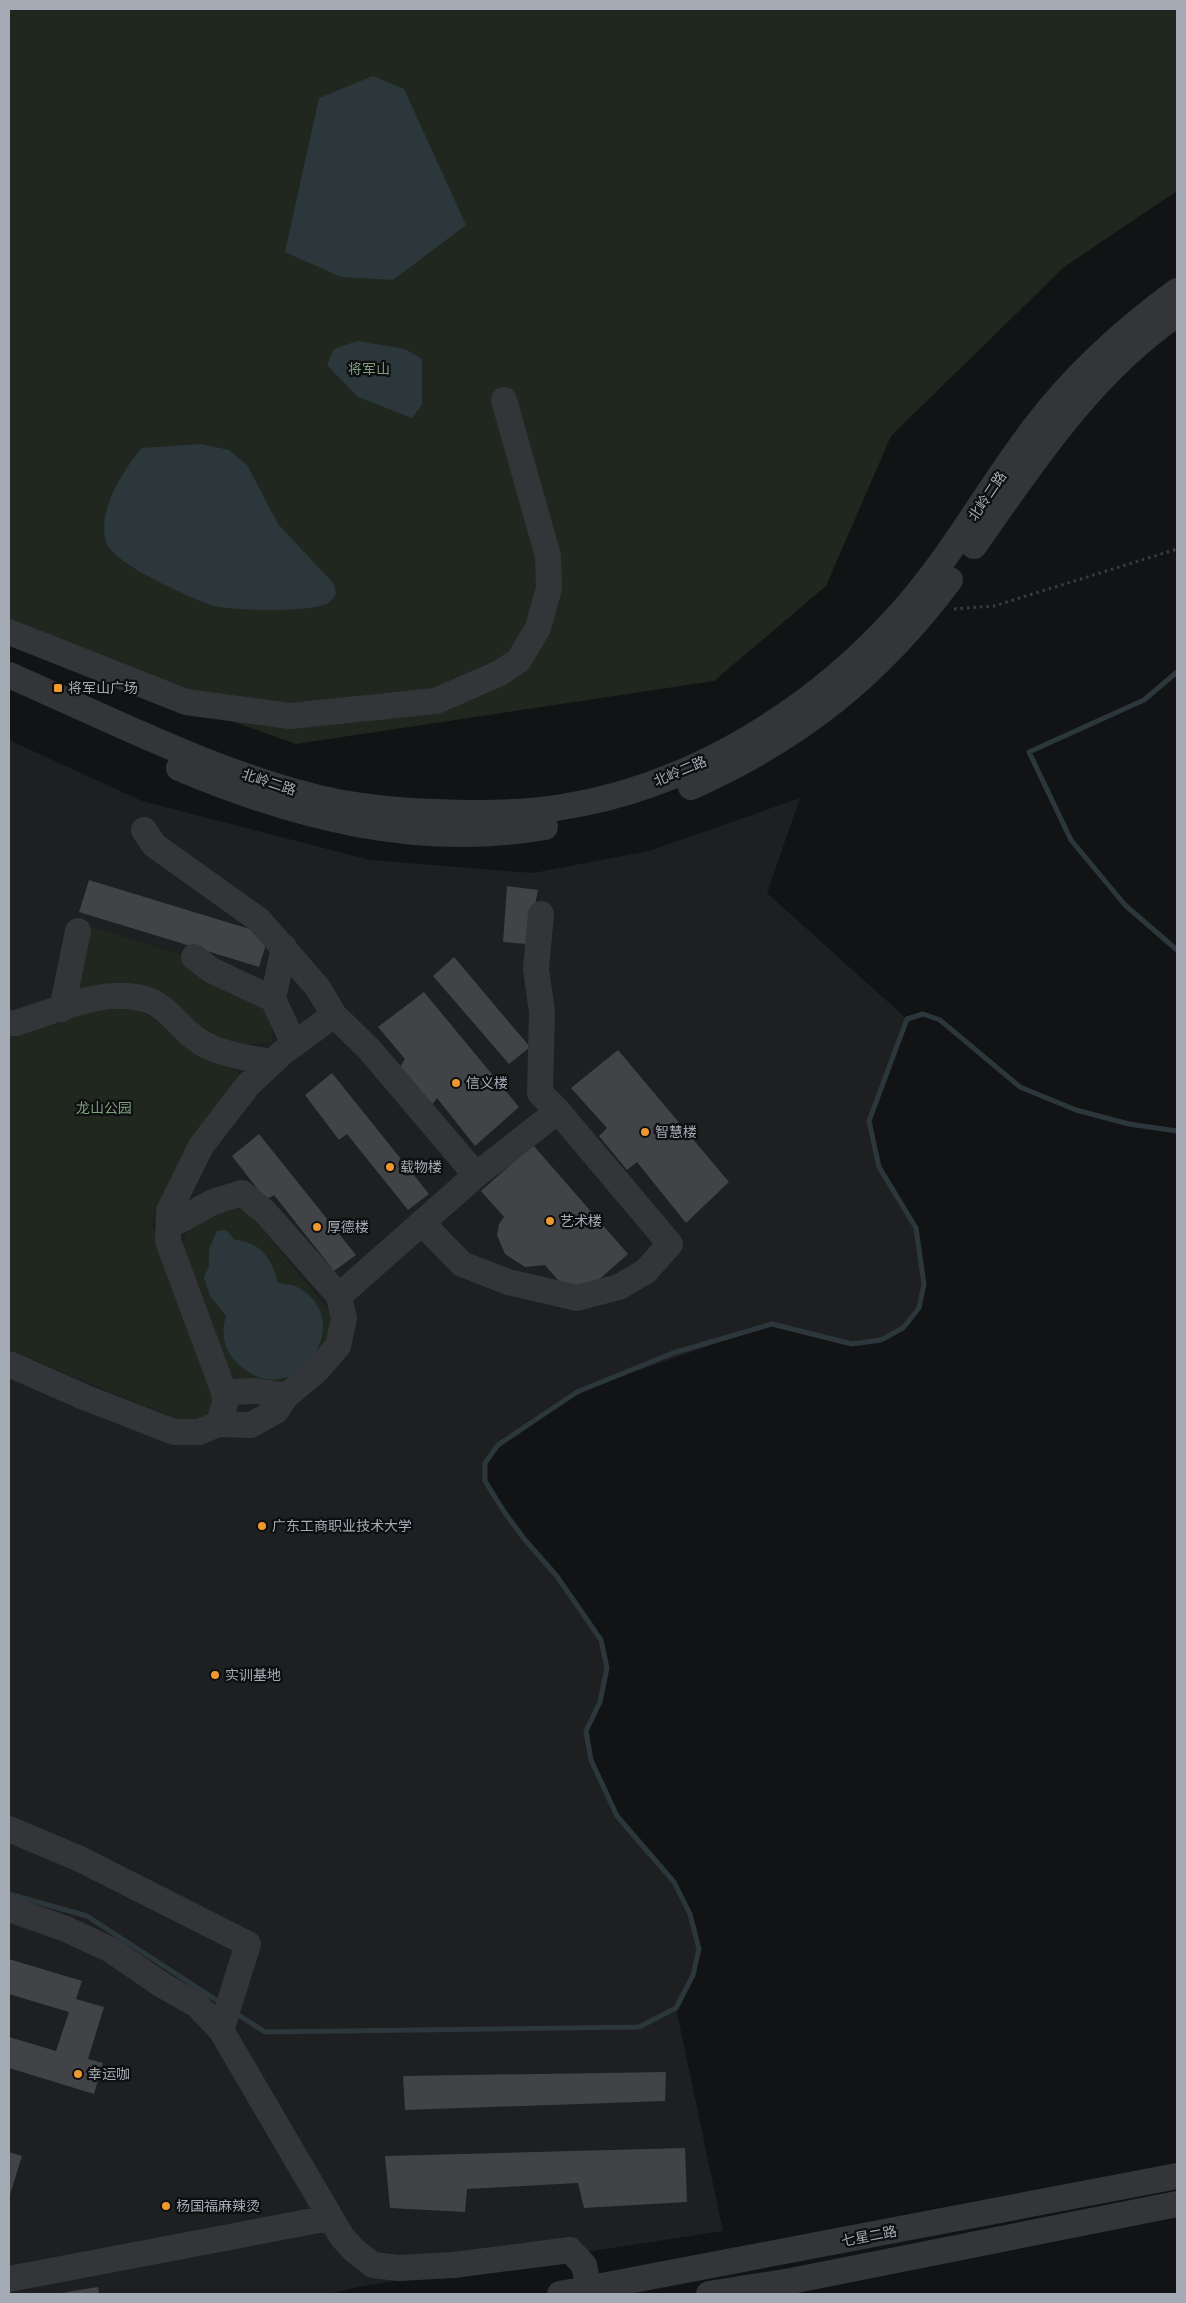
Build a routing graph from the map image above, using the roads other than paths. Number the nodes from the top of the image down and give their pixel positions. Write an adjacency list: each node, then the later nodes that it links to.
1 (1177, 291): 5 (street, 北岭二路)
2 (1177, 314): 6 (street, 北岭二路)
3 (504, 400): 4 (street)
4 (9, 632)
5 (9, 675)
6 (9, 695)
7 (144, 830): 10 (street)
8 (541, 914): 18 (street)
9 (78, 931): 13 (street)
10 (284, 947): 12 (street); 14 (street)
11 (194, 958): 12 (street)
12 (273, 999): 16 (street)
13 (62, 1009): 15 (street); 17 (street)
14 (334, 1015): 16 (street); 19 (street)
15 (9, 1023)
16 (294, 1044): 17 (street)
17 (272, 1062): 21 (street)
18 (558, 1111): 19 (street); 20 (street)
19 (476, 1175): 20 (street)
20 (422, 1223): 22 (street)
21 (169, 1226): 22 (street); 24 (street)
22 (339, 1296): 25 (street)
23 (9, 1364): 26 (street)
24 (224, 1392): 25 (street); 26 (street)
25 (286, 1396): 26 (street)
26 (218, 1424)
27 (9, 1829): 29 (street)
28 (9, 1909): 29 (street)
29 (222, 2030): 32 (street)
30 (1177, 2176): 35 (street, 七星二路)
31 (1177, 2204): 34 (street, 七星二路)
32 (329, 2218): 33 (street); 35 (street)
33 (9, 2279)
34 (793, 2288): 37 (street, 七星二路)
35 (589, 2290): 36 (street, 七星二路)
36 (560, 2294)
37 (709, 2294)

